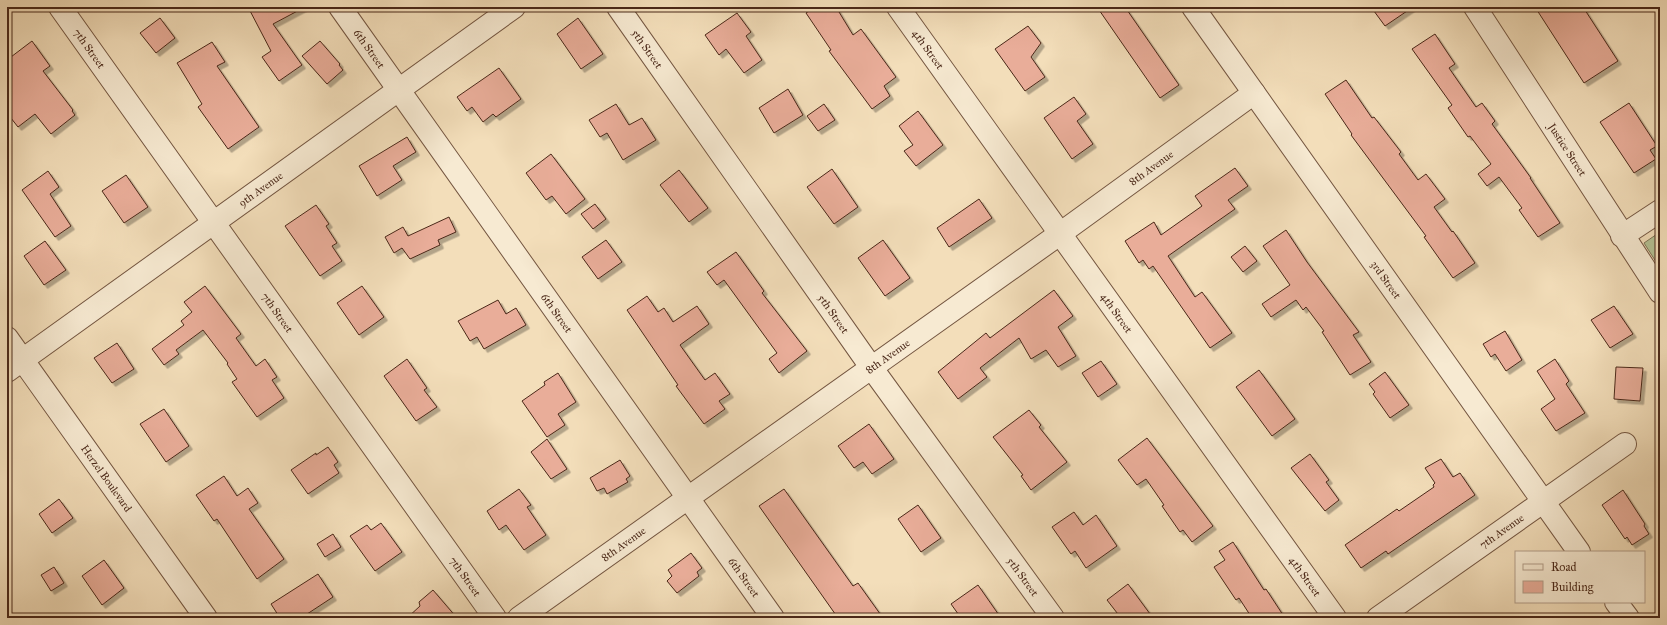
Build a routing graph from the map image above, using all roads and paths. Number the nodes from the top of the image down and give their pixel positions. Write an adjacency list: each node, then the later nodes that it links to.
1 (60, 7): 11 (street, 7th Street)
2 (340, 7): 8 (street, 6th Street)
3 (514, 7): 8 (street, 9th Avenue)
4 (618, 7): 17 (street, 5th Street)
5 (898, 7): 12 (street, 4th Street)
6 (1193, 7): 9 (street, 3rd Street)
7 (1475, 7): 13 (street, Justice Street)
8 (400, 90): 11 (street, 9th Avenue); 19 (street, 6th Street)
9 (1254, 93): 12 (street, 8th Avenue); 20 (street, 3rd Street)
10 (1660, 211): 13 (street)
11 (214, 223): 16 (street, 9th Avenue); 24 (street, 7th Street)
12 (1061, 233): 17 (street, 8th Avenue); 28 (street, 4th Street)
13 (1622, 236): 14 (street, Justice Street)
14 (1660, 292)
15 (7, 338): 16 (street, Herzel Boulevard)
16 (15, 365): 23 (street, Herzel Boulevard)
17 (871, 367): 19 (street, 8th Avenue); 27 (street, 5th Street)
18 (1625, 444): 20 (street, 7th Avenue)
19 (687, 498): 25 (street, 8th Avenue); 26 (street, 6th Street)
20 (1543, 502): 21 (street, 3rd Street); 29 (street, 7th Avenue)
21 (1578, 551)
22 (1617, 603): 30 (street)
23 (206, 618)
24 (495, 618)
25 (520, 618)
26 (773, 618)
27 (1053, 618)
28 (1335, 618)
29 (1378, 618)
30 (1628, 618)

